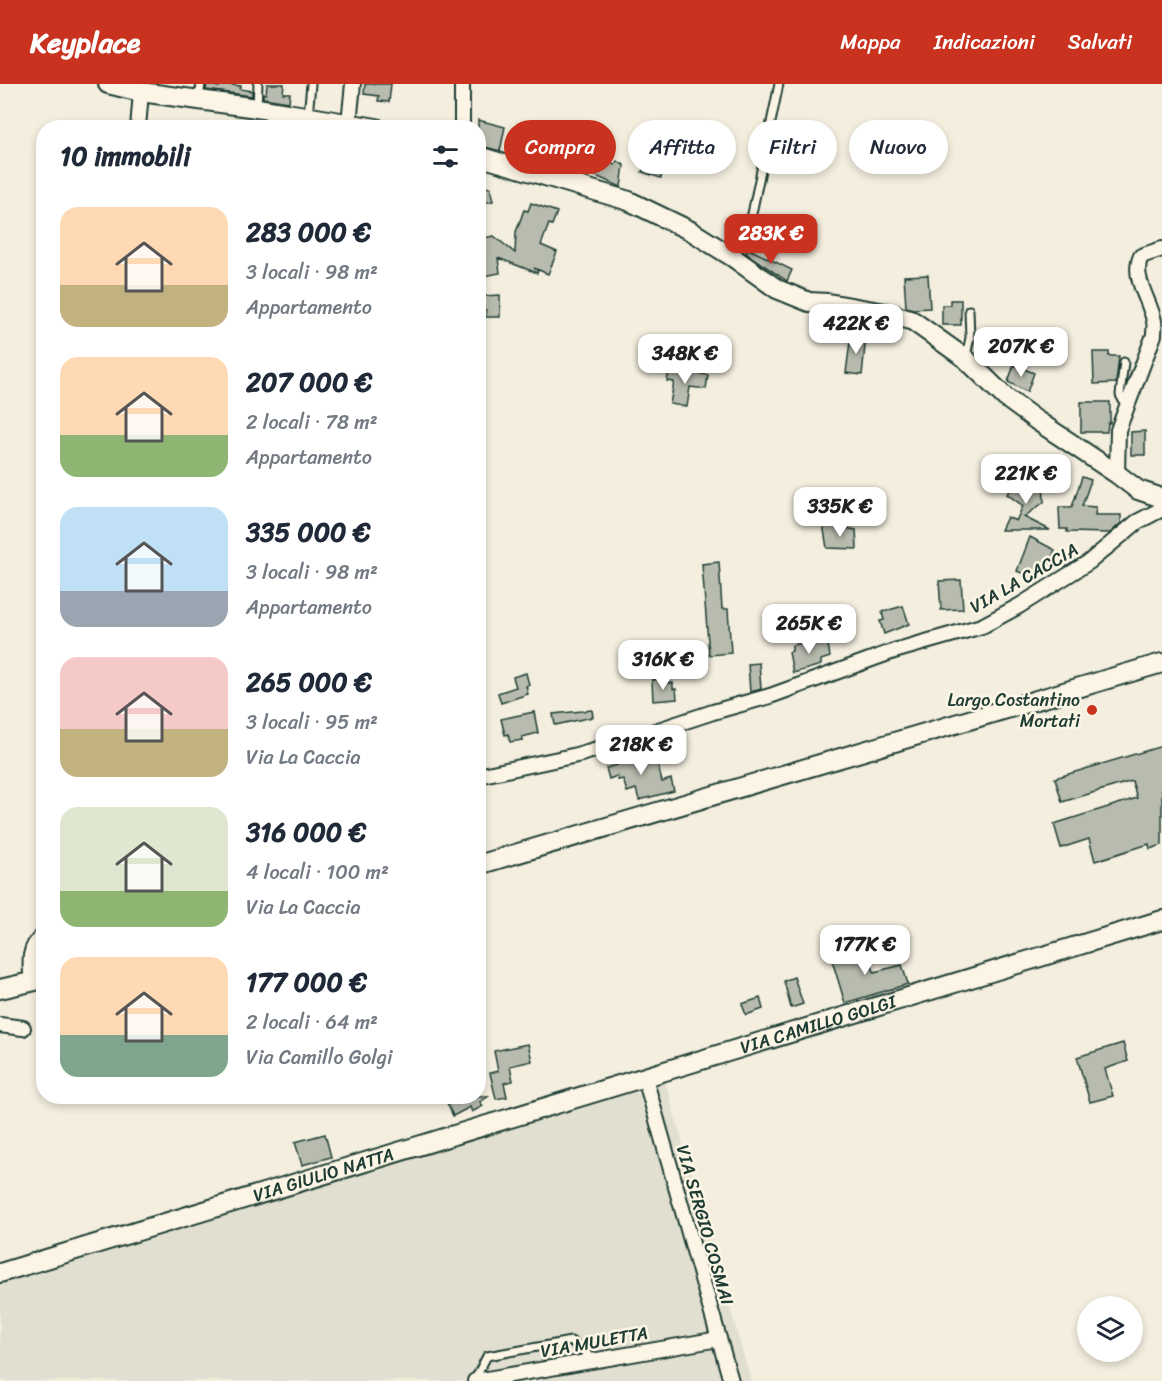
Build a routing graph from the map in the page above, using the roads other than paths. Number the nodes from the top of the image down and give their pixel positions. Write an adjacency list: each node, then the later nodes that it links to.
1 (108, 84): 7 (street)
2 (258, 84): 9 (lane)
3 (310, 84): 10 (lane)
4 (353, 84): 13 (street)
5 (462, 84): 14 (street)
6 (779, 84): 17 (lane)
7 (141, 92): 8 (street); 11 (street)
8 (200, 92): 9 (street)
9 (257, 108): 10 (street)
10 (308, 116): 12 (street)
11 (139, 120)
12 (331, 120)
13 (349, 120)
14 (462, 120)
15 (486, 158): 17 (street)
16 (1162, 249): 21 (street)
17 (734, 258): 19 (street)
18 (969, 310): 19 (lane)
19 (966, 358): 22 (street)
20 (1124, 362): 21 (lane)
21 (1126, 406): 22 (street)
22 (1118, 474): 23 (street)
23 (1162, 498)
24 (1162, 508): 26 (street, VIA LA CACCIA)
25 (1162, 663): 27 (street)
26 (486, 774)
27 (486, 863)
28 (1162, 920): 35 (street, VIA CAMILLO GOLGI)
29 (36, 941): 30 (street)
30 (36, 975)
31 (36, 981): 32 (street)
32 (0, 989)
33 (0, 1025): 34 (street)
34 (23, 1028)
35 (645, 1078): 36 (street, VIA GIULIO NATTA); 37 (street, VIA SERGIO COSMAI)
36 (0, 1273)
37 (719, 1339): 38 (street, VIA MULETTA); 40 (street, VIA SERGIO COSMAI)
38 (595, 1361): 39 (street, VIA MULETTA); 39 (lane)
39 (474, 1381)
40 (731, 1381)

